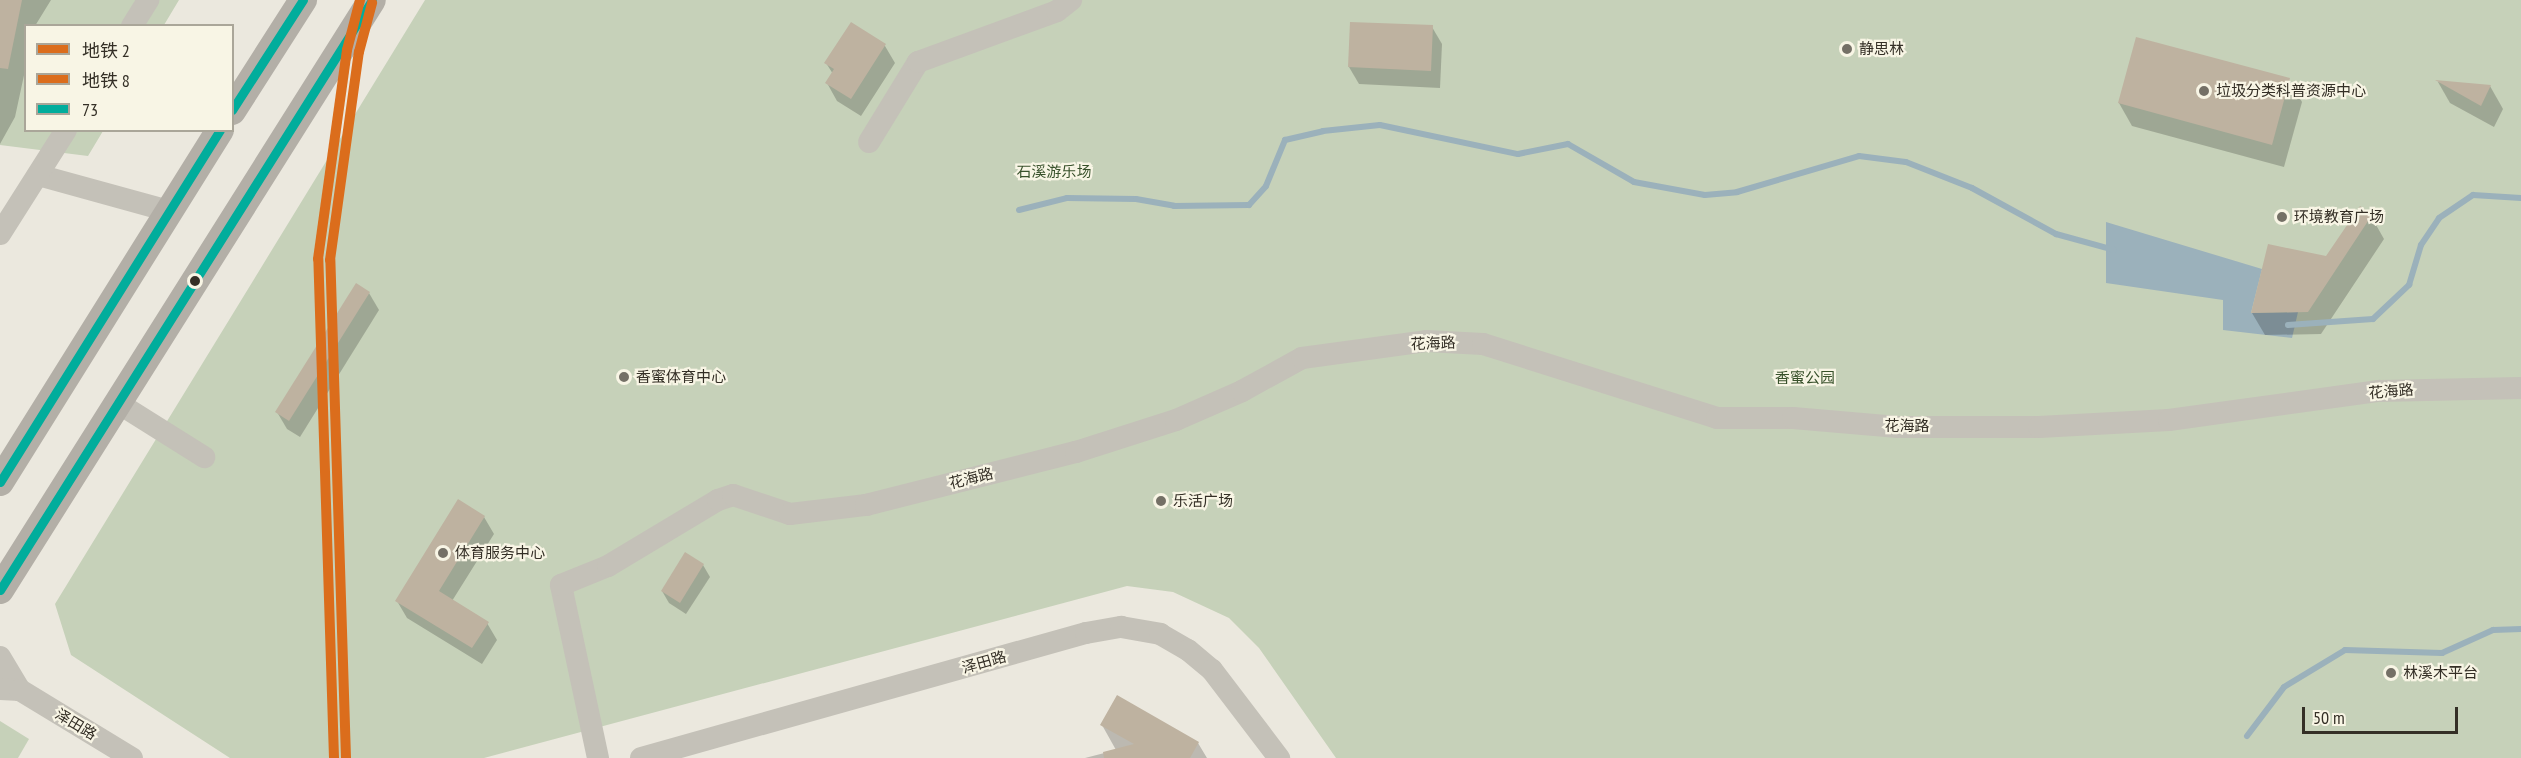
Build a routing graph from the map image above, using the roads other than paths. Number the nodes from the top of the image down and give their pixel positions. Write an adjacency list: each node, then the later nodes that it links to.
1 (148, 0): 5 (street)
2 (303, 0): 6 (main road)
3 (372, 0): 14 (main road)
4 (1071, 0): 9 (street)
5 (133, 24)
6 (234, 108)
7 (65, 132): 10 (street)
8 (219, 132): 11 (main road)
9 (869, 142)
10 (38, 175): 11 (street); 12 (street)
11 (169, 211): 16 (main road)
12 (0, 234)
13 (2521, 388): 21 (street, 花海路)
14 (118, 403): 15 (street); 17 (main road)
15 (204, 457)
16 (0, 482)
17 (0, 590)
18 (0, 657): 19 (street, 泽田路)
19 (10, 690): 20 (street, 泽田路)
20 (132, 758)
21 (598, 758)
22 (641, 758): 23 (street, 泽田路)
23 (1279, 758)

